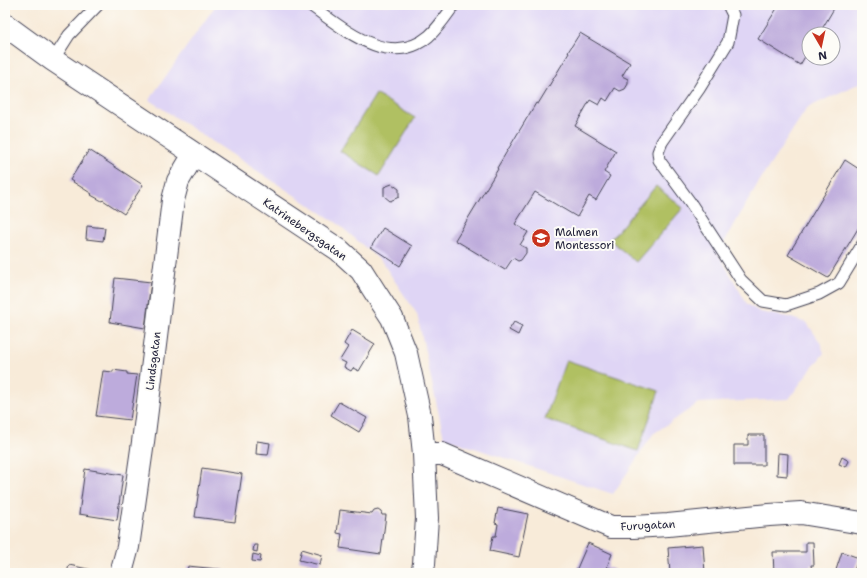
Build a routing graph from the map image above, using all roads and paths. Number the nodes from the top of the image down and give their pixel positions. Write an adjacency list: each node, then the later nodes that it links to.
1 (98, 5): 6 (lane)
2 (310, 5): 3 (lane)
3 (454, 5)
4 (728, 5): 8 (lane)
5 (5, 24): 6 (street, Katrinebergsgatan)
6 (53, 60): 7 (street, Katrinebergsgatan)
7 (194, 154): 9 (street, Katrinebergsgatan); 11 (street, Lindsgatan)
8 (862, 245)
9 (424, 454): 10 (street, Furugatan); 12 (street, Katrinebergsgatan)
10 (862, 523)
11 (121, 573)
12 (422, 573)

